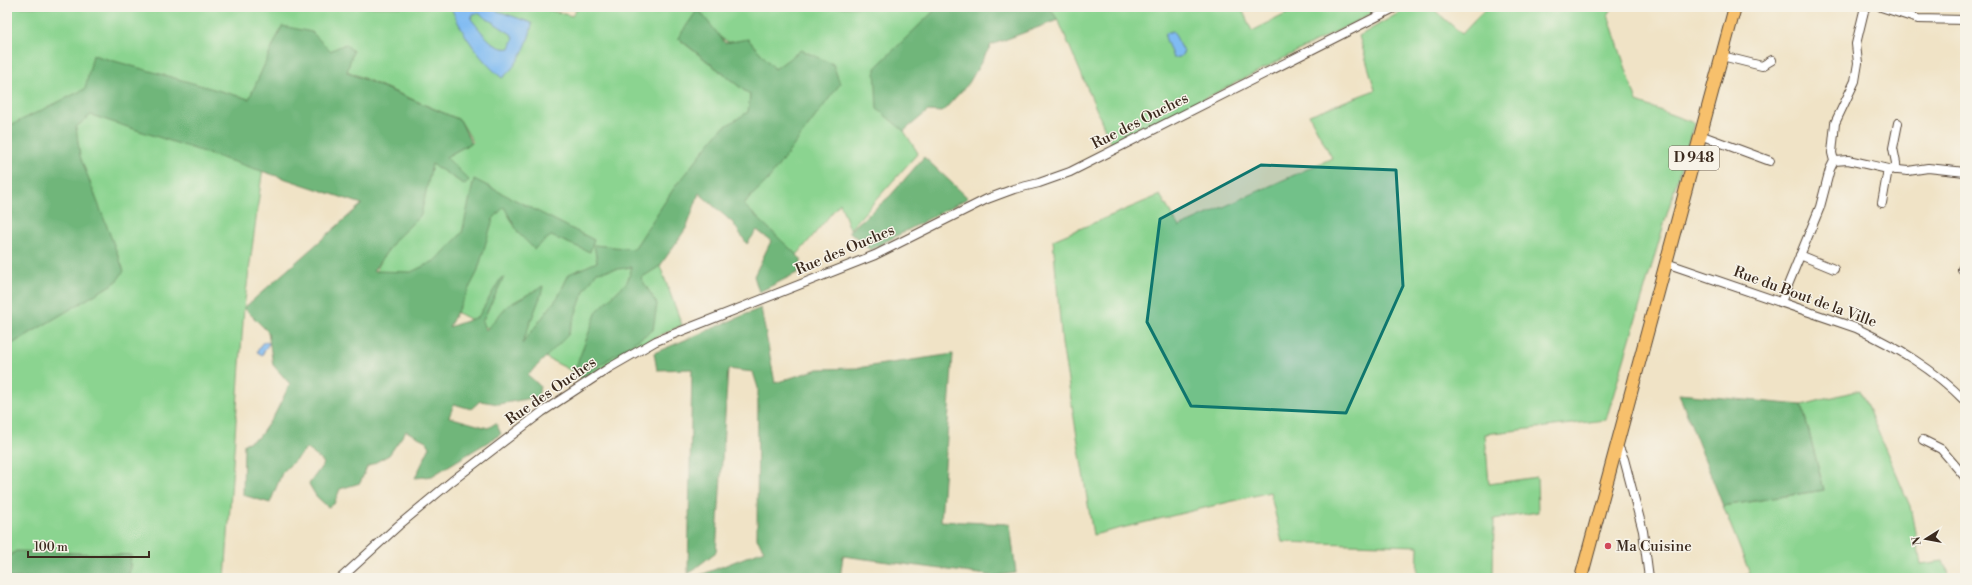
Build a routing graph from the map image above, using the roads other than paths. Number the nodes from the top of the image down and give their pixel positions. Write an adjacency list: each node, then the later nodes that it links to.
1 (1396, 7): 23 (street, Rue des Ouches)
2 (1735, 7): 6 (main road, D 948)
3 (1867, 7): 11 (street)
4 (1881, 7): 5 (street)
5 (1965, 20)
6 (1722, 56): 7 (street); 9 (main road, D 948)
7 (1772, 60)
8 (1898, 123): 12 (street)
9 (1700, 135): 10 (street); 16 (main road, D 948)
10 (1770, 161)
11 (1834, 161): 12 (street); 15 (street)
12 (1891, 170): 13 (street); 14 (street)
13 (1965, 172)
14 (1882, 204)
15 (1800, 256): 17 (street); 18 (street)
16 (1666, 263): 18 (street, Rue du Bout de la Ville); 21 (main road, D 948)
17 (1834, 269)
18 (1781, 302): 19 (street, Rue du Bout de la Ville)
19 (1965, 401)
20 (1923, 440): 22 (street)
21 (1616, 447): 24 (main road, D 948); 25 (street)
22 (1965, 477)
23 (341, 578)
24 (1581, 578)
25 (1648, 578)

